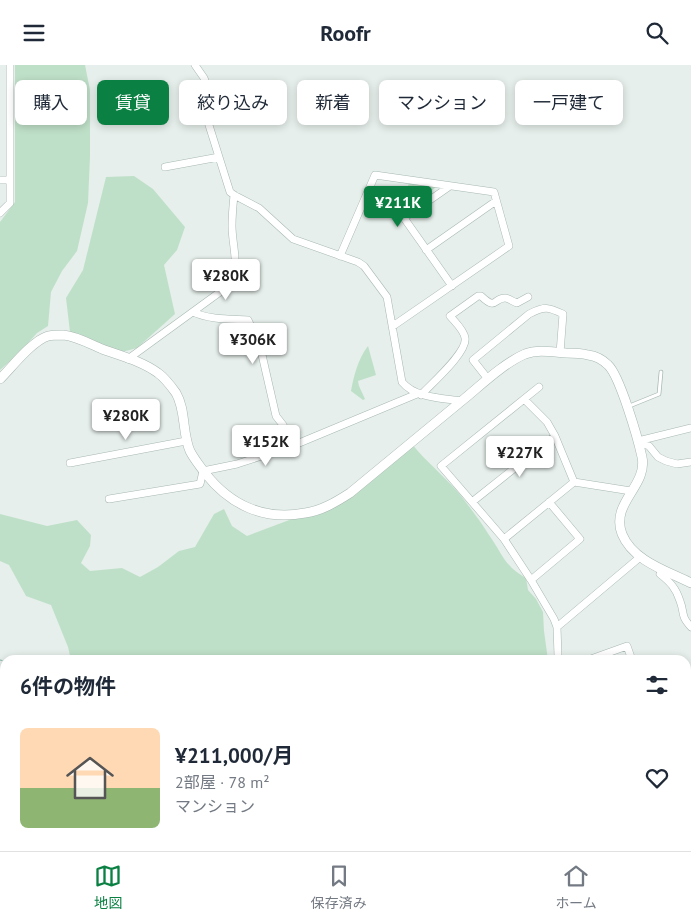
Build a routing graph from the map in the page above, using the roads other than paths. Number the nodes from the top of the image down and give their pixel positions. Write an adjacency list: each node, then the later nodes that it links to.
1 (10, 65): 6 (street)
2 (195, 65): 3 (street)
3 (219, 157): 4 (street); 8 (street)
4 (165, 167)
5 (0, 179): 6 (street)
6 (10, 179): 10 (street)
7 (450, 186): 9 (street); 11 (street); 12 (street)
8 (234, 195): 12 (street); 15 (street)
9 (496, 201): 11 (street); 13 (street)
10 (0, 213)
11 (426, 250): 13 (street)
12 (340, 256): 16 (street)
13 (452, 286): 16 (street)
14 (528, 297): 23 (street)
15 (193, 312): 18 (street); 31 (street)
16 (393, 326): 23 (street)
17 (560, 353): 21 (street); 21 (street); 26 (street)
18 (128, 359): 20 (street); 29 (street)
19 (661, 372): 26 (lane)
20 (0, 379)
21 (488, 379): 25 (street)
22 (539, 387): 24 (street)
23 (419, 394): 25 (street); 31 (street)
24 (524, 399): 28 (street); 38 (street)
25 (461, 401): 34 (street)
26 (627, 407): 30 (street)
27 (691, 428): 30 (street)
28 (555, 436): 35 (street); 38 (street)
29 (186, 441): 33 (street); 34 (street)
30 (638, 442): 32 (street); 36 (street)
31 (292, 446): 34 (street)
32 (691, 462)
33 (70, 463)
34 (203, 471): 37 (street)
35 (574, 482): 36 (street); 39 (street)
36 (631, 491): 41 (street)
37 (109, 499)
38 (472, 502): 40 (street)
39 (550, 502): 40 (street); 43 (street)
40 (504, 539): 43 (street)
41 (639, 557): 42 (street); 45 (street)
42 (664, 570): 44 (street); 46 (street)
43 (531, 580): 45 (street)
44 (691, 583)
45 (557, 627): 47 (street)
46 (691, 627)
47 (558, 655)
48 (603, 655): 49 (street)
49 (630, 655)

